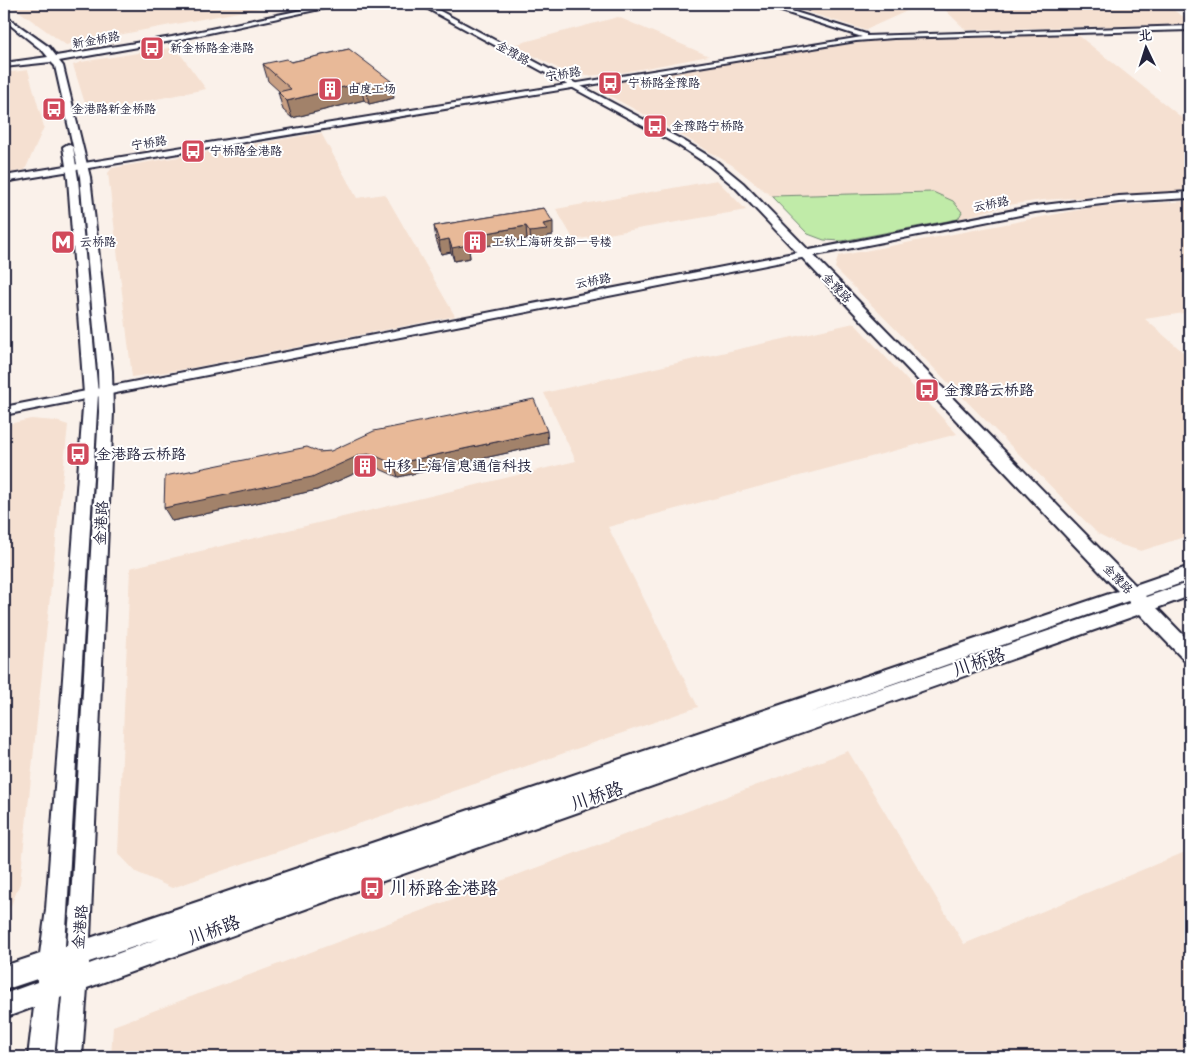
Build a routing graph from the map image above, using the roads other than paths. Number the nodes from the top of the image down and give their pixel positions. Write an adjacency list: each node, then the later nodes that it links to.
1 (325, 4): 9 (street, 新金桥路)
2 (339, 4): 9 (street, 新金桥路)
3 (422, 4): 12 (street, 金豫路)
4 (763, 4): 8 (street)
5 (4, 17): 9 (street)
6 (4, 25): 9 (street)
7 (1190, 28): 8 (street, 宁桥路)
8 (869, 37): 12 (street, 宁桥路)
9 (49, 58): 10 (street, 新金桥路); 11 (street, 新金桥路); 13 (street, 金港路); 13 (street, 金港路)
10 (4, 62)
11 (4, 65)
12 (571, 85): 13 (street, 宁桥路); 16 (street, 金豫路)
13 (77, 167): 14 (street, 宁桥路); 17 (street, 金港路)
14 (4, 179)
15 (1190, 195): 16 (street, 云桥路)
16 (804, 254): 17 (street, 云桥路); 21 (street, 金豫路)
17 (98, 392): 18 (street, 云桥路); 23 (street, 金港路); 24 (street, 金港路)
18 (4, 411)
19 (1190, 573): 21 (street, 川桥路)
20 (1190, 589): 21 (street, 川桥路)
21 (1137, 599): 22 (street, 金豫路); 23 (street, 川桥路); 26 (street, 川桥路)
22 (1190, 654)
23 (78, 953): 24 (street, 川桥路); 26 (street, 金港路)
24 (50, 962): 25 (street, 川桥路); 27 (street, 金港路)
25 (4, 978)
26 (75, 980): 27 (street, 川桥路); 30 (street, 金港路)
27 (48, 991): 28 (street, 川桥路); 29 (street, 金港路)
28 (4, 1006)
29 (41, 1057)
30 (69, 1057)

